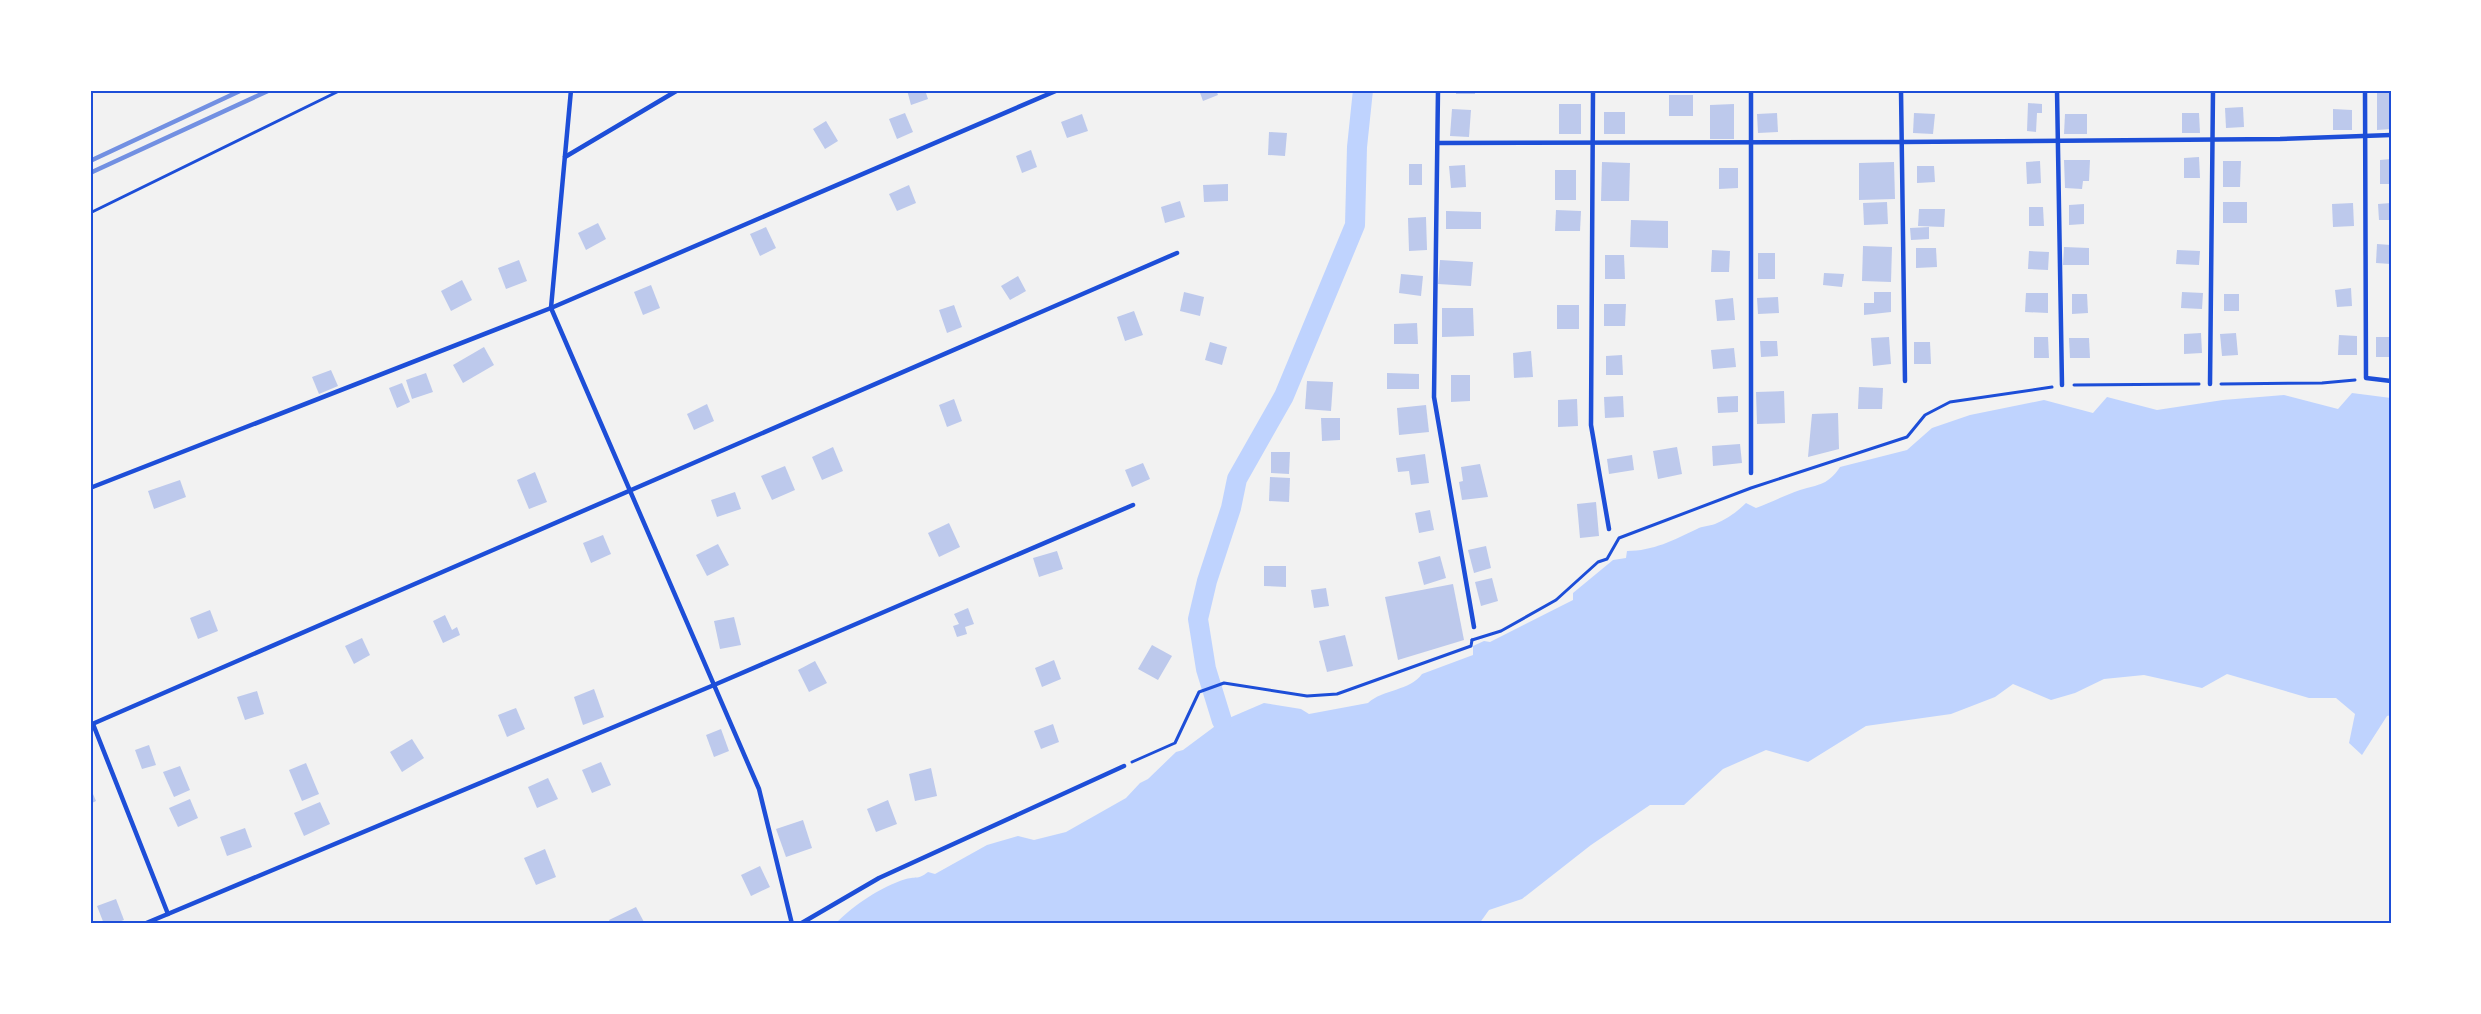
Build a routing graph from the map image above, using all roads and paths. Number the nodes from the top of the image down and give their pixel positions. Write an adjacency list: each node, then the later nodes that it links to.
1 (341, 90): 21 (path)
2 (571, 90): 20 (lane)
3 (678, 90): 20 (lane)
4 (1058, 90): 23 (lane)
5 (1438, 90): 18 (lane)
6 (1593, 90): 19 (lane)
7 (1751, 90): 16 (lane)
8 (1901, 90): 17 (lane)
9 (2057, 90): 15 (lane)
10 (2213, 90): 14 (lane)
11 (2366, 90): 12 (lane)
12 (2366, 135): 13 (lane); 14 (lane); 24 (lane)
13 (2391, 135)
14 (2214, 138): 15 (lane); 27 (lane)
15 (2058, 140): 17 (lane); 28 (lane)
16 (1752, 142): 17 (lane); 19 (lane); 29 (lane)
17 (1902, 142): 25 (lane)
18 (1438, 143): 19 (lane); 34 (lane)
19 (1593, 144): 33 (lane)
20 (565, 157): 23 (lane)
21 (90, 213)
22 (1177, 253): 31 (lane)
23 (550, 308): 30 (lane); 31 (lane)
24 (2366, 378): 26 (lane); 27 (path)
25 (1905, 381)
26 (2391, 381)
27 (2210, 384): 28 (path)
28 (2062, 385): 35 (path)
29 (1751, 473)
30 (90, 488)
31 (631, 491): 36 (lane); 37 (lane)
32 (1133, 504): 36 (lane)
33 (1609, 529)
34 (1474, 627): 35 (path)
35 (1472, 640): 38 (path)
36 (714, 685): 39 (lane); 41 (lane)
37 (92, 724): 39 (lane)
38 (1124, 766): 42 (lane)
39 (168, 914): 40 (lane)
40 (144, 924)
41 (792, 924)
42 (800, 924)

